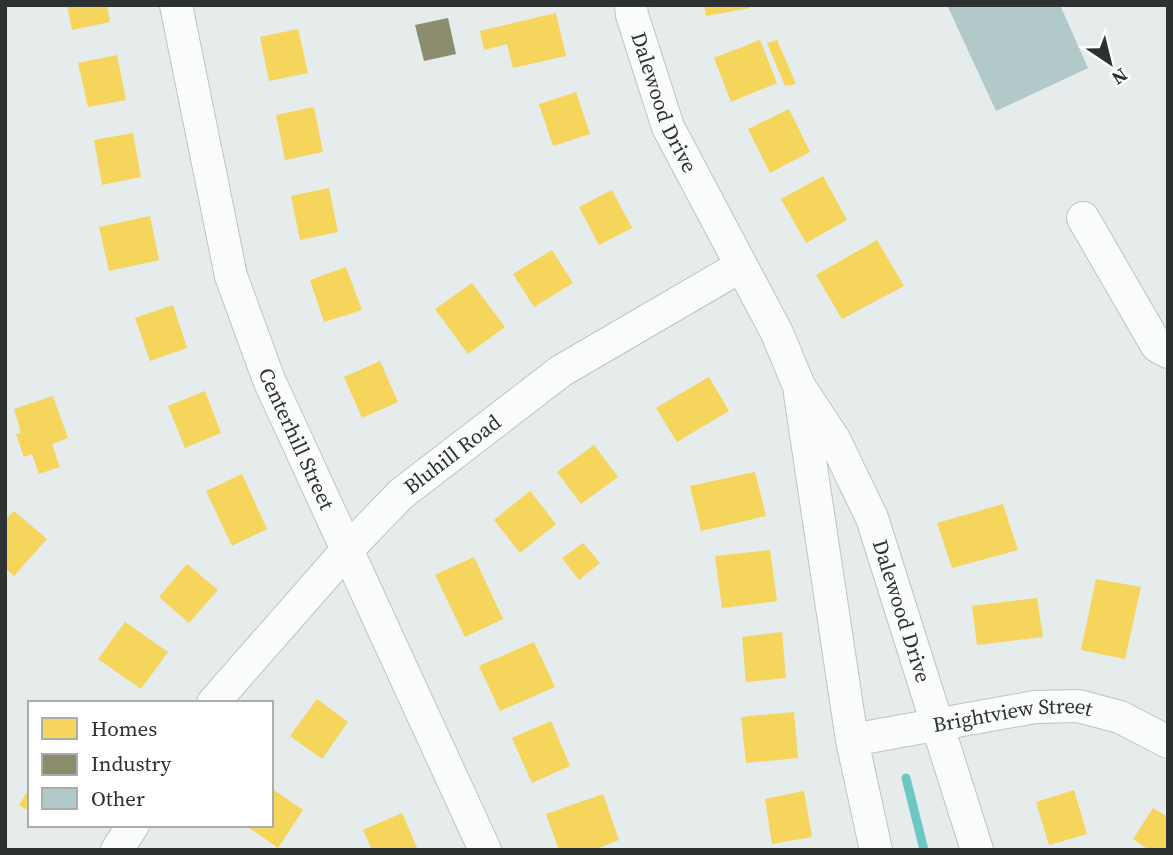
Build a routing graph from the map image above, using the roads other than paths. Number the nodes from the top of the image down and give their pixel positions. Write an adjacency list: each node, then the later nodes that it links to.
1 (176, 5): 7 (street, Centerhill Street)
2 (631, 5): 4 (street, Dalewood Drive)
3 (1083, 218): 5 (street)
4 (741, 266): 6 (street, Dalewood Drive); 7 (street, Bluhill Road)
5 (1168, 352)
6 (799, 386): 9 (street, Dalewood Drive); 10 (street, Dalewood Drive)
7 (347, 550): 8 (street, Bluhill Road); 14 (street, Centerhill Street)
8 (215, 701)
9 (939, 724): 10 (street, Brightview Street); 11 (street, Brightview Street); 16 (street, Dalewood Drive)
10 (852, 740): 15 (street, Dalewood Drive)
11 (1168, 742)
12 (132, 827): 13 (street)
13 (117, 850)
14 (485, 850)
15 (876, 850)
16 (977, 850)

